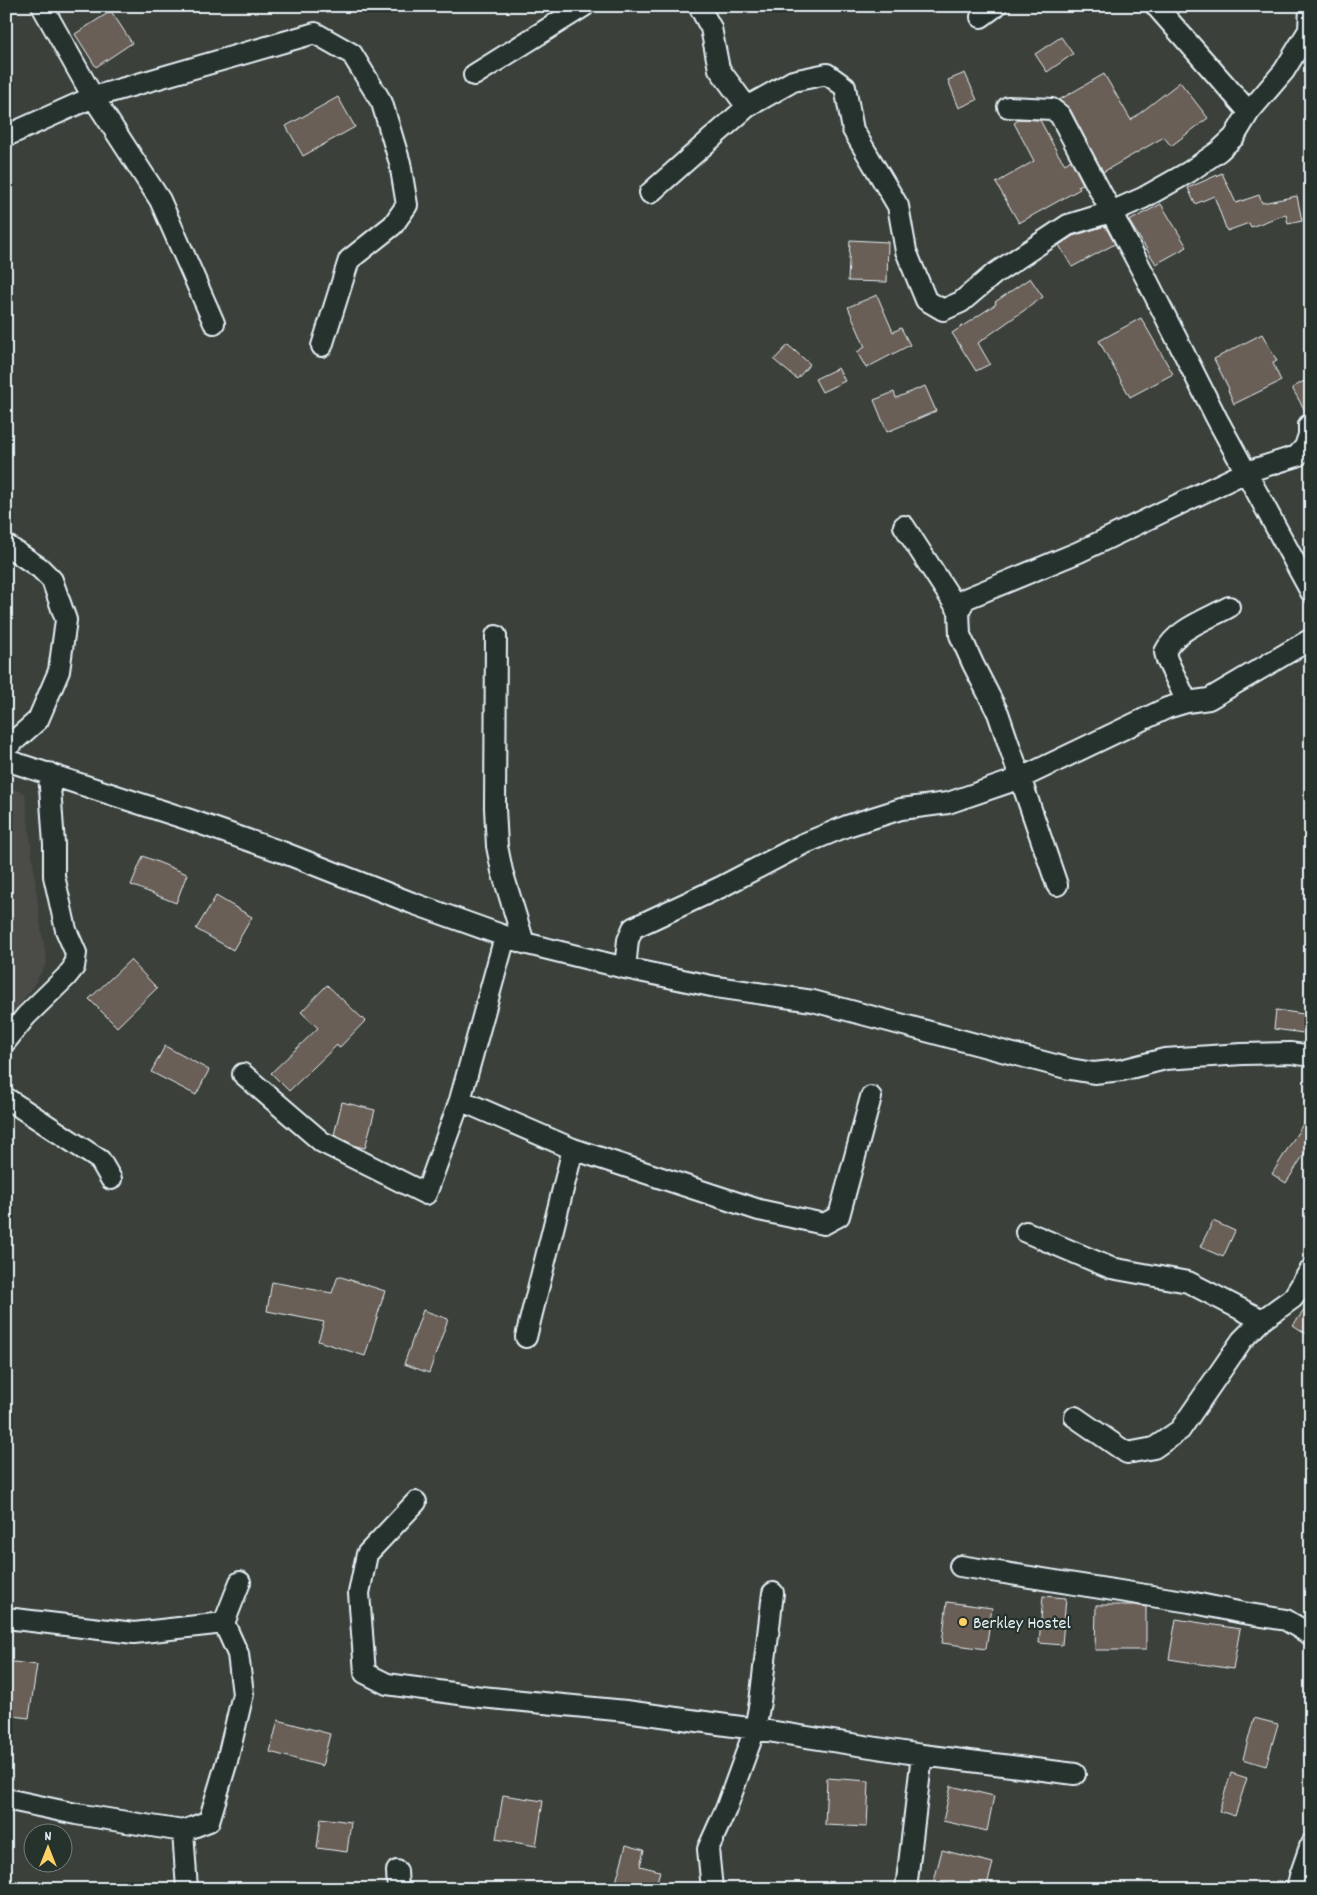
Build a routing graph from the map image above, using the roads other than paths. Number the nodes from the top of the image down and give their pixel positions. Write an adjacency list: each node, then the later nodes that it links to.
1 (584, 6): 6 (street)
2 (699, 6): 8 (street)
3 (1156, 6): 10 (street)
4 (1310, 6): 10 (street)
5 (49, 10): 7 (street)
6 (474, 75)
7 (93, 96): 11 (street); 14 (street); 15 (street)
8 (747, 107): 12 (street); 13 (street)
9 (1008, 107): 13 (street)
10 (1249, 112): 13 (street)
11 (6, 136)
12 (650, 193)
13 (1111, 212): 17 (street)
14 (214, 323)
15 (322, 346)
16 (1309, 425): 17 (street)
17 (1246, 472): 20 (street); 22 (street)
18 (904, 526): 22 (street)
19 (6, 545): 26 (street)
20 (1311, 592)
21 (1229, 607): 25 (street)
22 (959, 611): 29 (street)
23 (496, 636): 32 (street)
24 (1311, 639): 25 (street)
25 (1187, 702): 29 (street)
26 (6, 748)
27 (6, 760): 28 (street)
28 (49, 773): 31 (street); 34 (street)
29 (1021, 778): 30 (street); 33 (street)
30 (1058, 885)
31 (505, 937): 32 (street); 39 (street)
32 (524, 943): 33 (street)
33 (625, 968): 35 (street)
34 (6, 1041)
35 (1311, 1056)
36 (243, 1074): 39 (street)
37 (871, 1097): 40 (street)
38 (6, 1098): 41 (street)
39 (460, 1100): 40 (street)
40 (573, 1150): 45 (street)
41 (110, 1179)
42 (1026, 1232): 44 (street)
43 (1311, 1270): 44 (street)
44 (1262, 1320): 46 (street)
45 (526, 1338)
46 (1075, 1417)
47 (416, 1502): 54 (street)
48 (960, 1566): 53 (street)
49 (240, 1582): 52 (street)
50 (772, 1593): 54 (street)
51 (6, 1618): 52 (street)
52 (224, 1623): 58 (street)
53 (1311, 1635)
54 (755, 1729): 55 (street); 61 (street)
55 (922, 1755): 56 (street); 62 (street)
56 (1075, 1774)
57 (6, 1799): 58 (street)
58 (183, 1831): 60 (street)
59 (1311, 1844): 63 (street)
60 (187, 1889)
61 (712, 1889)
62 (906, 1889)
63 (1297, 1889)

